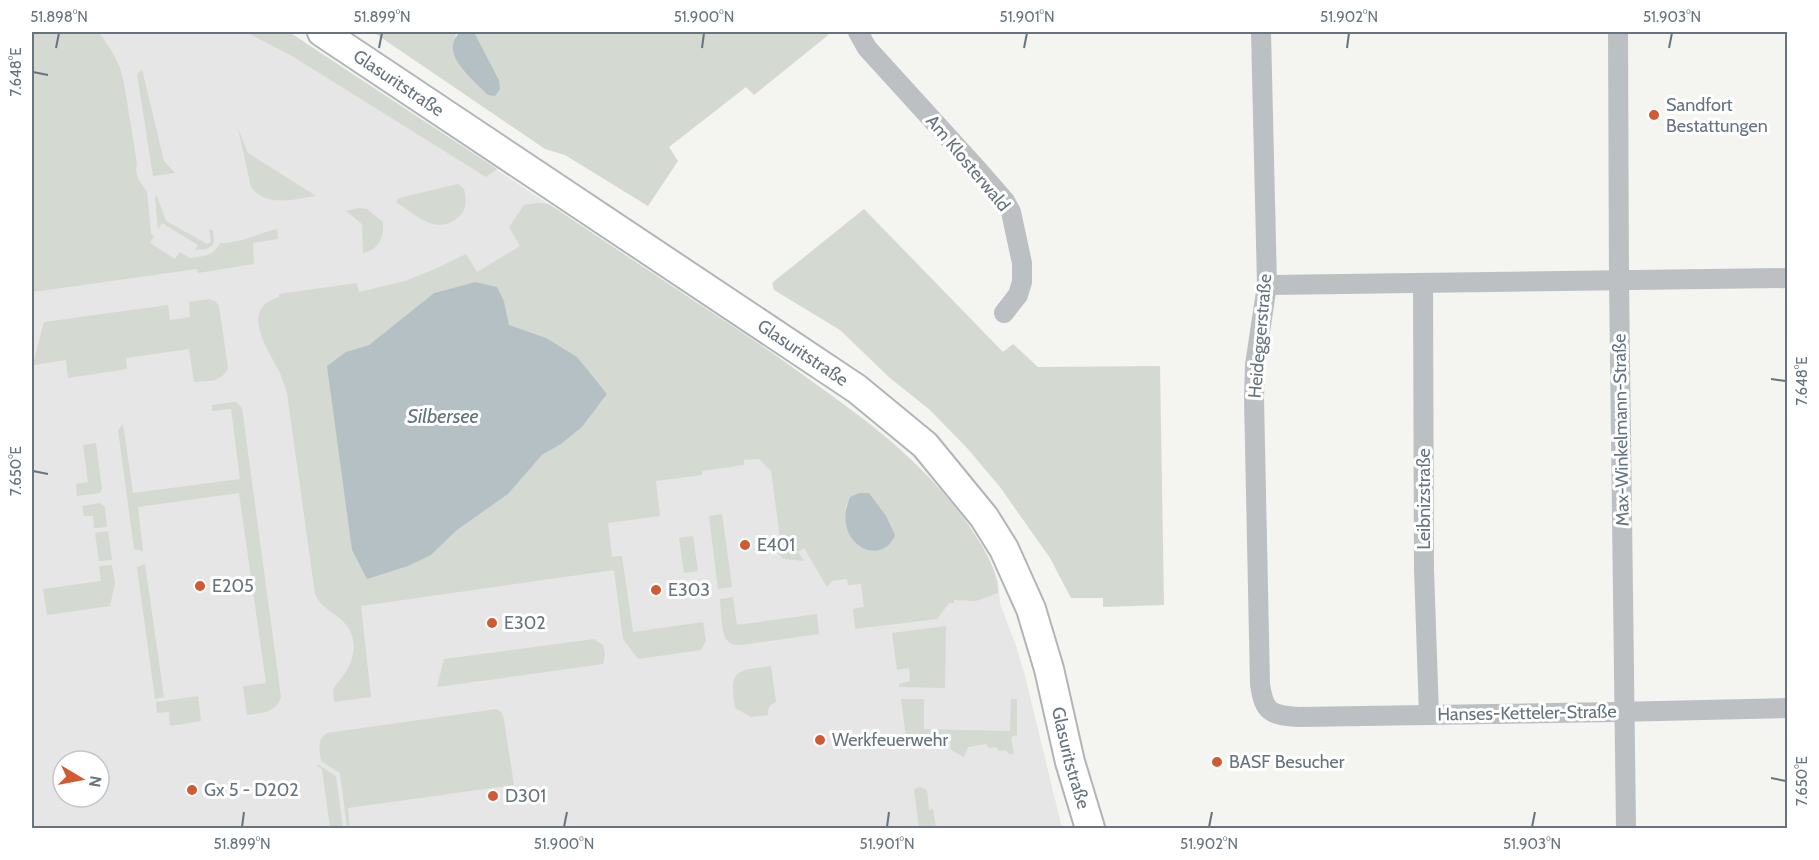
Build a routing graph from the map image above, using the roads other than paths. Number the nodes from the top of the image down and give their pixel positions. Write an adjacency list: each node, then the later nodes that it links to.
1 (322, 32): 14 (main road, Glasuritstraße)
2 (858, 32): 9 (street, Am Klosterwald)
3 (1261, 32): 8 (street, Heideggerstraße)
4 (1618, 32): 6 (street, Max-Winkelmann-Straße)
5 (1788, 278): 6 (street)
6 (1619, 280): 7 (street); 12 (street, Max-Winkelmann-Straße)
7 (1423, 283): 8 (street); 13 (street, Leibnizstraße)
8 (1267, 285): 11 (street, Heideggerstraße)
9 (1004, 313)
10 (1788, 708): 12 (street, Hanses-Ketteler-Straße)
11 (1269, 711): 13 (street, Hanses-Ketteler-Straße)
12 (1625, 712): 13 (street, Hanses-Ketteler-Straße); 15 (street, Max-Winkelmann-Straße)
13 (1429, 715)
14 (1090, 828)
15 (1626, 828)

